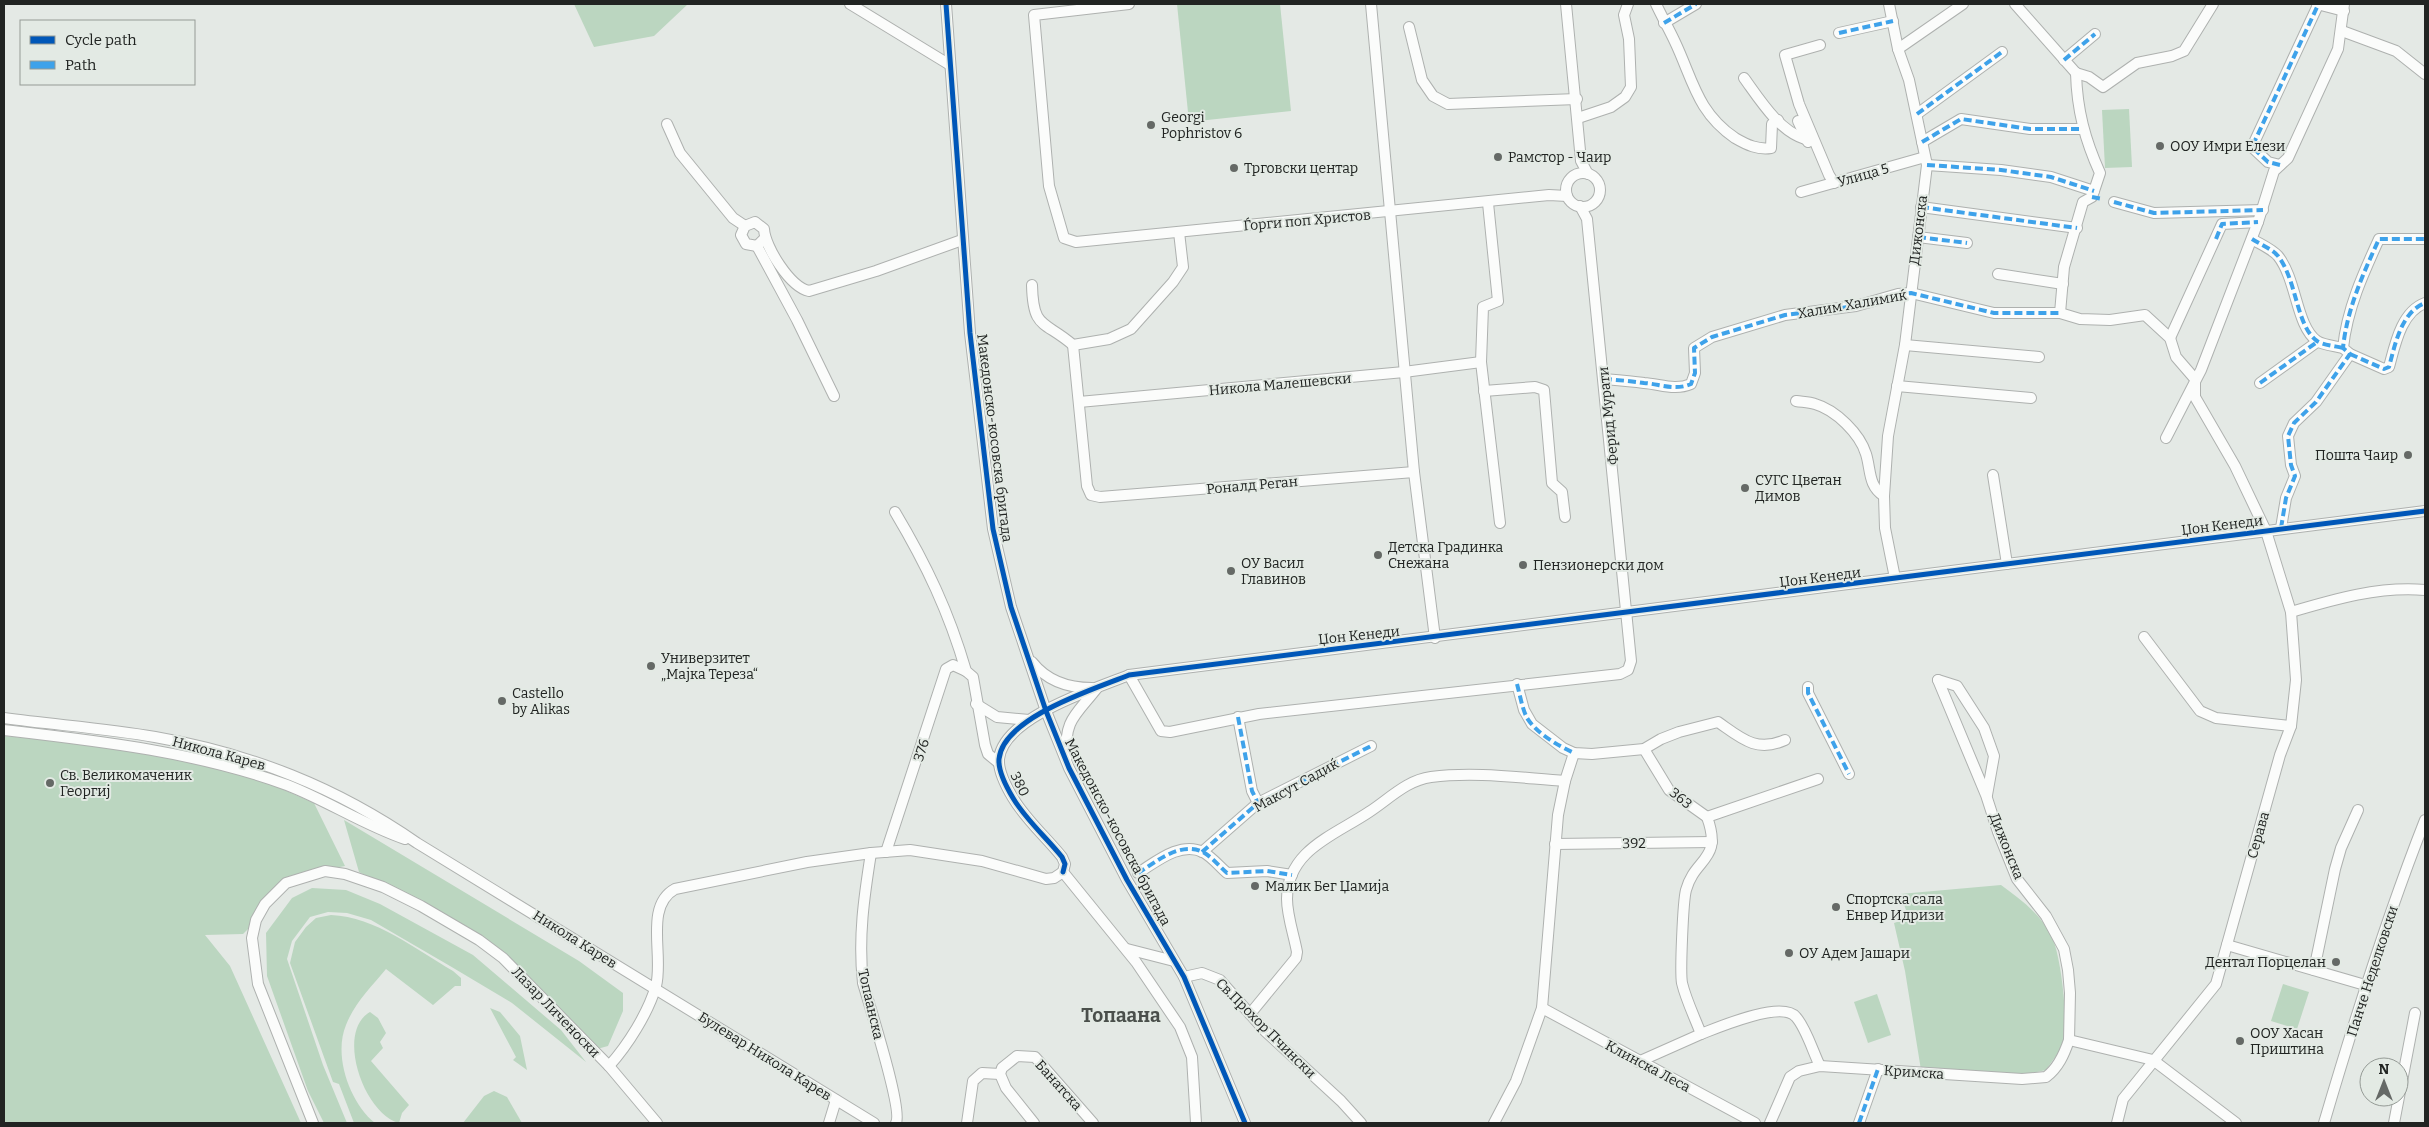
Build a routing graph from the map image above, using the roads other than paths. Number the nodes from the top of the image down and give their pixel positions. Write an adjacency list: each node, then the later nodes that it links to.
1 (850, 4): 25 (street)
2 (946, 4): 25 (street, Македонско-косовска бригада)
3 (1128, 4): 60 (street, Ѓорги поп Христов)
4 (1371, 4): 55 (street)
5 (1566, 4): 29 (street)
6 (1628, 4): 31 (street)
7 (1656, 4): 16 (street)
8 (1696, 4): 16 (street)
9 (1889, 4): 15 (street, Дижонска)
10 (1963, 4): 22 (street)
11 (2015, 4): 24 (street)
12 (2214, 4): 26 (street)
13 (2317, 4): 14 (street); 41 (street)
14 (2344, 7): 18 (street)
15 (1893, 21): 19 (street); 22 (street, Дижонска)
16 (1664, 23): 32 (street)
17 (1409, 27): 29 (street)
18 (2342, 31): 27 (street); 41 (street)
19 (1838, 33)
20 (2095, 34): 24 (street)
21 (1820, 45): 38 (street)
22 (1898, 49): 30 (street, Дижонска)
23 (2002, 52): 30 (street)
24 (2064, 60): 26 (street)
25 (950, 66): 64 (street, Македонско-косовска бригада)
26 (2076, 73): 35 (street)
27 (2425, 74)
28 (1744, 78): 32 (street)
29 (1577, 99): 31 (street)
30 (1917, 114): 37 (street, Дижонска)
31 (1578, 118): 39 (street)
32 (1778, 120): 36 (street)
33 (1798, 121): 36 (street)
34 (667, 124): 58 (street)
35 (2082, 129): 37 (street); 47 (street)
36 (1806, 139): 38 (street)
37 (1922, 142): 40 (street, Дижонска)
38 (1819, 152): 44 (street)
39 (1581, 160): 42 (street); 43 (street)
40 (1926, 161): 44 (street, Улица 5); 47 (street, Улица 5); 53 (street, Дижонска)
41 (2280, 165): 54 (street)
42 (1575, 174): 43 (street); 45 (street)
43 (1588, 174): 51 (street)
44 (1834, 182): 46 (street, Улица 5)
45 (1567, 191): 50 (street, Ѓорги поп Христов); 52 (street)
46 (1801, 192)
47 (2093, 194): 48 (street, Улица 5); 59 (street)
48 (2103, 199)
49 (2114, 202): 54 (street)
50 (1488, 203): 55 (street, Ѓорги поп Христов); 79 (street)
51 (1592, 205): 52 (street); 56 (street, Ферид Мурати)
52 (1580, 206): 56 (street, Ферид Мурати)
53 (1921, 207): 59 (street); 61 (street, Дижонска)
54 (2263, 210): 57 (street)
55 (1390, 212): 60 (street, Ѓорги поп Христов); 80 (street)
56 (1587, 219): 81 (street, Ферид Мурати)
57 (2258, 222): 62 (street); 73 (street)
58 (745, 226): 65 (street); 65 (street)
59 (2077, 228): 68 (street)
60 (1179, 232): 75 (street)
61 (1918, 237): 66 (street); 70 (street, Дижонска)
62 (2252, 239): 74 (street); 82 (street)
63 (2425, 239): 77 (street)
64 (962, 240): 65 (street); 107 (street, Македонско-косовска бригада)
65 (760, 242): 86 (street)
66 (1967, 243)
67 (1998, 274): 68 (street)
68 (2063, 284): 72 (street)
69 (1032, 286): 75 (street)
70 (1911, 293): 72 (street, Халим Халимиќ); 76 (street, Дижонска); 81 (street, Халим Халимиќ)
71 (2425, 303): 77 (street)
72 (2060, 313): 73 (street, Халим Халимиќ)
73 (2170, 338): 82 (street, Халим Халимиќ)
74 (2317, 342): 77 (street); 83 (street)
75 (1073, 345): 89 (street)
76 (1905, 345): 78 (street); 84 (street, Дижонска)
77 (2347, 351): 98 (street)
78 (2039, 357)
79 (1481, 362): 80 (street, Никола Малешевски); 85 (street)
80 (1404, 372): 89 (street, Никола Малешевски); 91 (street)
81 (1604, 379): 104 (street, Ферид Мурати)
82 (2195, 379): 90 (street); 99 (street, Серава)
83 (2260, 383)
84 (1897, 386): 87 (street); 93 (street, Дижонска)
85 (1484, 392): 96 (street); 97 (street)
86 (834, 396)
87 (2031, 398)
88 (1796, 401): 93 (street)
89 (1079, 402): 91 (street, Роналд Реган)
90 (2166, 438)
91 (1414, 472): 106 (street)
92 (1992, 475): 100 (street)
93 (1884, 496): 101 (street, Дижонска)
94 (2425, 511): 98 (street, Џон Кенеди)
95 (895, 512): 108 (street)
96 (1565, 517)
97 (1500, 523)
98 (2281, 528): 99 (street, Џон Кенеди)
99 (2266, 531): 100 (street, Џон Кенеди); 103 (street, Серава)
100 (2007, 564): 101 (street, Џон Кенеди)
101 (1896, 578): 104 (street, Џон Кенеди)
102 (2425, 590): 103 (street)
103 (2290, 612): 118 (street, Серава)
104 (1626, 613): 106 (street, Џон Кенеди); 110 (street, Ферид Мурати)
105 (2144, 637): 118 (street)
106 (1436, 638): 109 (street, Џон Кенеди)
107 (1026, 655): 112 (street); 114 (street, Македонско-косовска бригада)
108 (966, 671): 113 (street); 138 (street, 376)
109 (1129, 675): 112 (street, Џон Кенеди); 115 (street)
110 (1517, 684): 115 (street); 123 (street)
111 (1808, 687): 126 (street)
112 (1098, 688): 114 (street, Џон Кенеди); 125 (street)
113 (976, 704): 117 (street); 124 (street)
114 (1046, 711): 117 (street, 380); 125 (street, Македонско-косовска бригада)
115 (1238, 717): 130 (street)
116 (4, 718): 135 (street, Никола Карев)
117 (1029, 720): 124 (street, 380)
118 (2292, 726): 143 (street, Серава)
119 (4, 730): 135 (street, Никола Карев)
120 (1784, 740): 122 (street)
121 (1371, 746): 130 (street, Максут Садиќ)
122 (1644, 749): 123 (street); 132 (street, 363)
123 (1574, 753): 128 (street)
124 (999, 763): 140 (street, 380)
125 (1070, 768): 145 (street, Македонско-косовска бригада)
126 (1849, 774)
127 (1818, 779): 132 (street)
128 (1565, 781): 136 (street); 142 (street)
129 (1986, 795): 129 (street, Дижонска); 154 (street, Дижонска)
130 (1258, 804): 139 (street, Максут Садиќ)
131 (2358, 810): 146 (street)
132 (1707, 818): 134 (street)
133 (2425, 820): 148 (street, Панче Неделковски)
134 (1712, 842): 136 (street, 392); 153 (street)
135 (417, 843): 149 (street, Никола Карев)
136 (1555, 844): 150 (street)
137 (872, 852): 138 (street, Лазар Личеноски); 149 (street, Лазар Личеноски); 166 (street, Топаанска)
138 (886, 852): 140 (street, Лазар Личеноски)
139 (1202, 852): 141 (street); 142 (street)
140 (1063, 872): 144 (street, 380)
141 (1138, 873)
142 (1292, 875): 152 (street)
143 (2227, 945): 146 (street); 155 (street, Серава)
144 (1127, 949): 145 (street); 170 (street, 380)
145 (1174, 961): 147 (street, Македонско-косовска бригада)
146 (2314, 970): 148 (street)
147 (1184, 977): 152 (street, Св.Прохор Пчински); 171 (street, Македонско-косовска бригада)
148 (2365, 985): 179 (street, Панче Неделковски)
149 (655, 989): 157 (street, Лазар Личеноски); 161 (street, Булевар Никола Карев)
150 (1542, 1008): 156 (street, Клинска Леса); 173 (street)
151 (2415, 1012): 180 (street)
152 (1250, 1014): 172 (street, Св.Прохор Пчински)
153 (1701, 1034): 156 (street); 158 (street)
154 (2069, 1040): 155 (street); 159 (street, Кримска)
155 (2153, 1060): 177 (street, Серава); 178 (street)
156 (1638, 1062): 174 (street, Клинска Леса)
157 (609, 1066): 162 (street, Лазар Личеноски); 163 (street)
158 (1820, 1066): 159 (street, Кримска); 175 (street, Кримска)
159 (1878, 1069): 176 (street)
160 (1000, 1074): 167 (street); 168 (street); 169 (street, Банатска)
161 (836, 1100): 164 (street); 165 (street, Булевар Никола Карев)
162 (313, 1123)
163 (657, 1123)
164 (829, 1123)
165 (874, 1123)
166 (896, 1123)
167 (967, 1123)
168 (1034, 1123)
169 (1093, 1123)
170 (1196, 1123)
171 (1245, 1123)
172 (1361, 1123)
173 (1494, 1123)
174 (1755, 1123)
175 (1770, 1123)
176 (1859, 1123)
177 (2117, 1123)
178 (2236, 1123)
179 (2324, 1123)
180 (2394, 1123)

